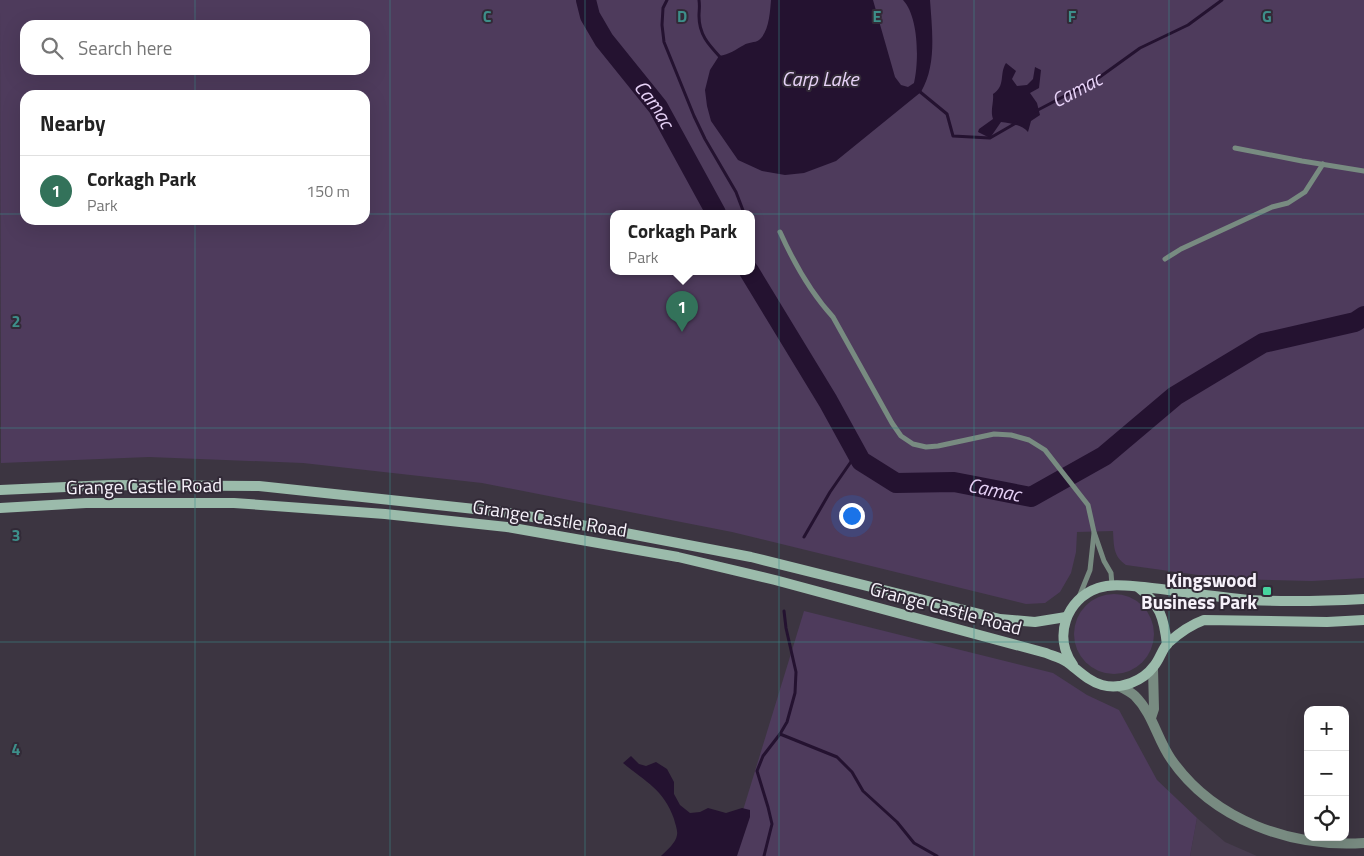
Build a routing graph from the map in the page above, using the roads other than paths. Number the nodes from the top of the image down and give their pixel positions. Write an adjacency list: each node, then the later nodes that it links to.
1 (1235, 148): 2 (lane)
2 (1322, 164): 3 (lane); 5 (lane)
3 (1364, 171)
4 (780, 232): 8 (lane)
5 (1165, 259)
6 (0, 490): 13 (main road, Grange Castle Road)
7 (0, 508): 17 (main road, Grange Castle Road)
8 (1094, 532): 9 (lane); 11 (lane)
9 (1112, 586): 10 (main road); 11 (main road)
10 (1137, 587): 12 (main road); 15 (main road)
11 (1079, 598): 13 (main road)
12 (1364, 599)
13 (1066, 617): 17 (main road, Grange Castle Road)
14 (1364, 620): 15 (main road, Grange Castle Road)
15 (1167, 644): 16 (main road, Grange Castle Road)
16 (1153, 668): 18 (main road, Grange Castle Road); 19 (street)
17 (1077, 670): 18 (main road, Grange Castle Road)
18 (1119, 686): 19 (street)
19 (1151, 718): 20 (street)
20 (1364, 843)

